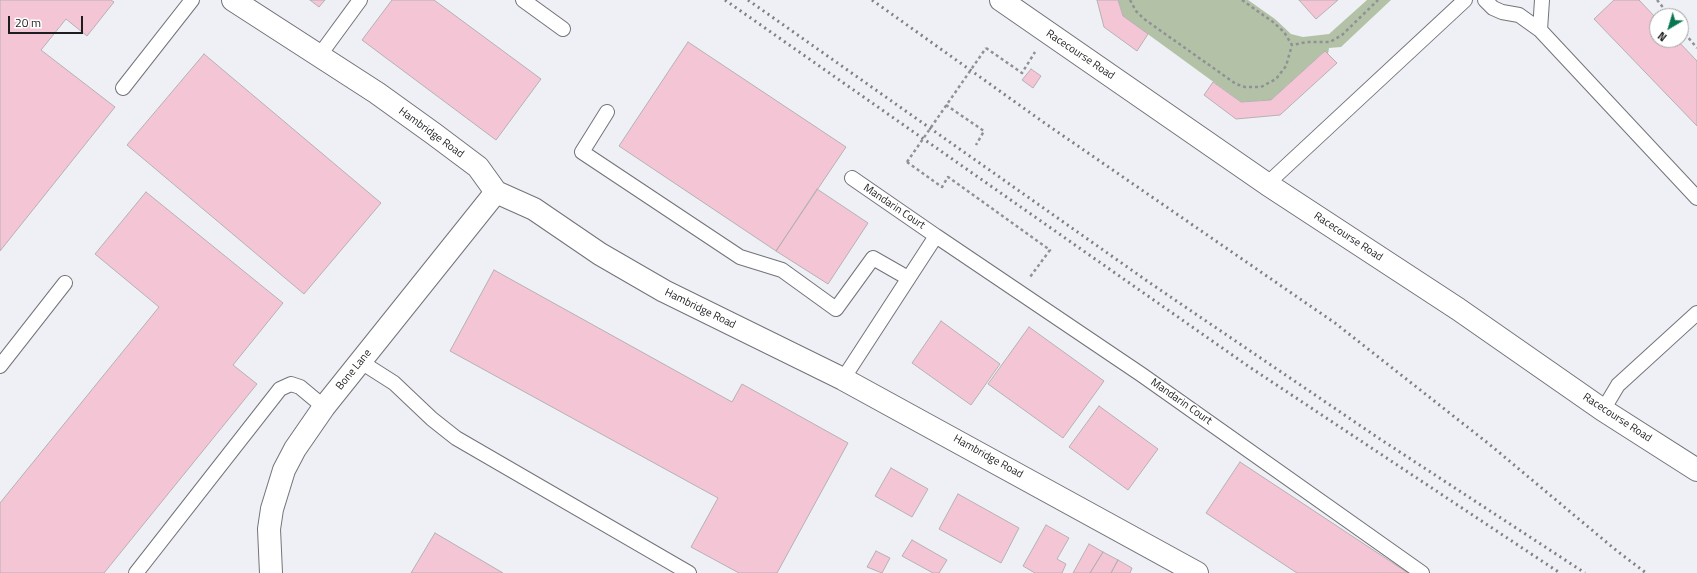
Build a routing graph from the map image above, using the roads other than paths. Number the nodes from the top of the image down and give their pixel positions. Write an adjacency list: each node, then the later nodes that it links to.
1 (192, 0): 12 (lane)
2 (233, 0): 11 (street, Hambridge Road)
3 (360, 0): 11 (lane)
4 (523, 0): 9 (lane)
5 (1001, 0): 15 (street, Racecourse Road)
6 (1465, 0): 15 (lane)
7 (1485, 0): 10 (lane)
8 (1542, 0): 10 (lane)
9 (563, 29)
10 (1540, 30): 17 (lane)
11 (319, 56): 16 (street, Hambridge Road)
12 (122, 88)
13 (607, 112): 19 (lane)
14 (852, 178): 18 (lane, Mandarin Court)
15 (1267, 184): 26 (street, Racecourse Road)
16 (496, 192): 22 (street, Bone Lane); 24 (street, Hambridge Road)
17 (1697, 198)
18 (936, 236): 19 (lane, Mandarin Court); 32 (lane, Mandarin Court)
19 (908, 278): 24 (lane, Mandarin Court)
20 (65, 283): 23 (lane)
21 (1697, 312): 26 (lane)
22 (361, 362): 25 (street, Bone Lane); 30 (lane)
23 (0, 366)
24 (844, 379): 31 (street, Hambridge Road)
25 (324, 407): 28 (lane); 29 (street, Bone Lane)
26 (1603, 410): 27 (street, Racecourse Road)
27 (1697, 470)
28 (136, 573)
29 (271, 573)
30 (689, 573)
31 (1197, 573)
32 (1422, 573)

